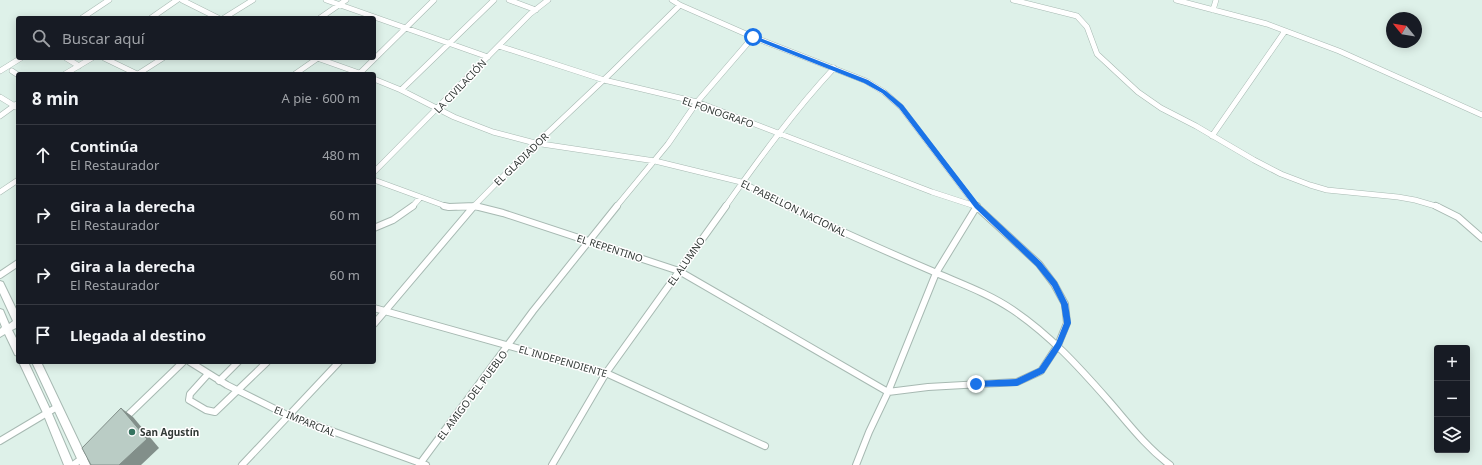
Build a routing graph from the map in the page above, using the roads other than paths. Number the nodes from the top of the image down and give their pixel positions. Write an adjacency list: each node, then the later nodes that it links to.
1 (109, 0): 19 (street)
2 (177, 0): 20 (street)
3 (182, 0): 21 (street)
4 (254, 0): 22 (street)
5 (326, 0): 15 (street)
6 (346, 0): 15 (street)
7 (434, 0): 26 (street)
8 (494, 0): 29 (street)
9 (509, 0): 17 (street)
10 (548, 0): 17 (street, LA CIVILACIÓN)
11 (672, 0): 16 (street)
12 (1013, 0): 63 (street)
13 (1176, 0): 18 (street)
14 (1216, 0): 18 (street)
15 (339, 5): 23 (street); 24 (street)
16 (680, 5): 28 (street); 53 (street, EL GLADIADOR)
17 (536, 10): 30 (street, LA CIVILACIÓN)
18 (1213, 10): 27 (street)
19 (85, 16)
20 (154, 16)
21 (214, 16)
22 (227, 16)
23 (323, 16)
24 (368, 16)
25 (376, 19): 26 (street)
26 (404, 28): 29 (street); 31 (street)
27 (1286, 31): 60 (street); 63 (street)
28 (753, 37): 42 (street); 56 (street)
29 (448, 43): 32 (street); 54 (street)
30 (499, 46): 32 (street, LA CIVILACIÓN); 53 (street, EL FONOGRAFO)
31 (376, 57)
32 (488, 57): 59 (street, LA CIVILACIÓN)
33 (18, 60): 43 (street)
34 (69, 60): 41 (street)
35 (89, 60): 41 (street)
36 (108, 60): 46 (street)
37 (160, 60): 47 (street)
38 (314, 60): 48 (street)
39 (322, 60): 49 (street)
40 (373, 60): 50 (street)
41 (79, 66): 45 (street)
42 (834, 68): 62 (street, EL ALUMNO); 73 (street)
43 (0, 71)
44 (12, 71): 51 (street)
45 (68, 72)
46 (134, 72)
47 (141, 72)
48 (298, 72)
49 (355, 72)
50 (362, 72)
51 (16, 74)
52 (376, 80): 54 (street, EL PABELLON NACIONAL)
53 (604, 80): 56 (street, EL FONOGRAFO); 64 (street, EL GLADIADOR)
54 (401, 90): 59 (street, EL PABELLON NACIONAL)
55 (0, 96): 57 (street)
56 (697, 102): 62 (street, EL FONOGRAFO); 65 (street)
57 (16, 105)
58 (16, 107): 61 (street)
59 (438, 109): 64 (street, EL PABELLON NACIONAL); 66 (street, LA CIVILACIÓN)
60 (1482, 115)
61 (0, 116)
62 (778, 134): 69 (street, EL ALUMNO); 73 (street, EL FONOGRAFO)
63 (1212, 136): 75 (street)
64 (535, 143): 65 (street, EL PABELLON NACIONAL); 72 (street, EL GLADIADOR)
65 (655, 161): 69 (street, EL PABELLON NACIONAL); 76 (street, EL AMIGO DEL PUEBLO)
66 (376, 170)
67 (16, 181): 70 (street)
68 (376, 181): 71 (street, EL REPENTINO)
69 (742, 182): 78 (street, EL ALUMNO); 79 (street, EL PABELLON NACIONAL)
70 (0, 192)
71 (419, 198): 72 (street, EL REPENTINO); 74 (street)
72 (474, 206): 76 (street, EL REPENTINO); 84 (street, EL GLADIADOR)
73 (977, 206): 79 (street); 89 (street)
74 (376, 227)
75 (1482, 238)
76 (589, 240): 78 (street, EL REPENTINO); 90 (street, EL AMIGO DEL PUEBLO)
77 (16, 264): 80 (street)
78 (679, 271): 99 (street, EL ALUMNO); 103 (street, EL REPENTINO)
79 (936, 273): 89 (street, EL PABELLON NACIONAL); 103 (street)
80 (0, 275)
81 (0, 284): 85 (main road)
82 (376, 309): 84 (street, EL INDEPENDIENTE)
83 (0, 312): 88 (main road)
84 (385, 312): 86 (street, EL GLADIADOR); 90 (street, EL INDEPENDIENTE)
85 (16, 319)
86 (376, 322)
87 (16, 324): 88 (main road)
88 (4, 331): 91 (main road)
89 (1058, 345): 103 (street); 118 (street, EL PABELLON NACIONAL)
90 (509, 346): 99 (street, EL INDEPENDIENTE); 112 (street, EL AMIGO DEL PUEBLO)
91 (16, 349)
92 (24, 364): 105 (main road)
93 (38, 364): 104 (main road)
94 (181, 364): 107 (street)
95 (193, 364): 100 (street, EL IMPARCIAL)
96 (236, 364): 101 (street)
97 (265, 364): 102 (street)
98 (336, 364): 106 (street)
99 (606, 373): 109 (street, EL INDEPENDIENTE); 116 (street, EL ALUMNO)
100 (208, 374): 101 (street, EL IMPARCIAL); 102 (street)
101 (219, 381): 102 (street, EL IMPARCIAL)
102 (238, 391): 106 (street, EL IMPARCIAL)
103 (888, 392): 117 (street)
104 (57, 407): 105 (street); 111 (main road)
105 (47, 412): 108 (street); 113 (main road)
106 (289, 415): 112 (street, EL IMPARCIAL); 115 (street)
107 (117, 426)
108 (0, 441)
109 (766, 446)
110 (92, 450): 111 (street)
111 (83, 462): 114 (street)
112 (422, 464)
113 (69, 465)
114 (72, 465)
115 (242, 465)
116 (552, 465)
117 (856, 465)
118 (1170, 465)

